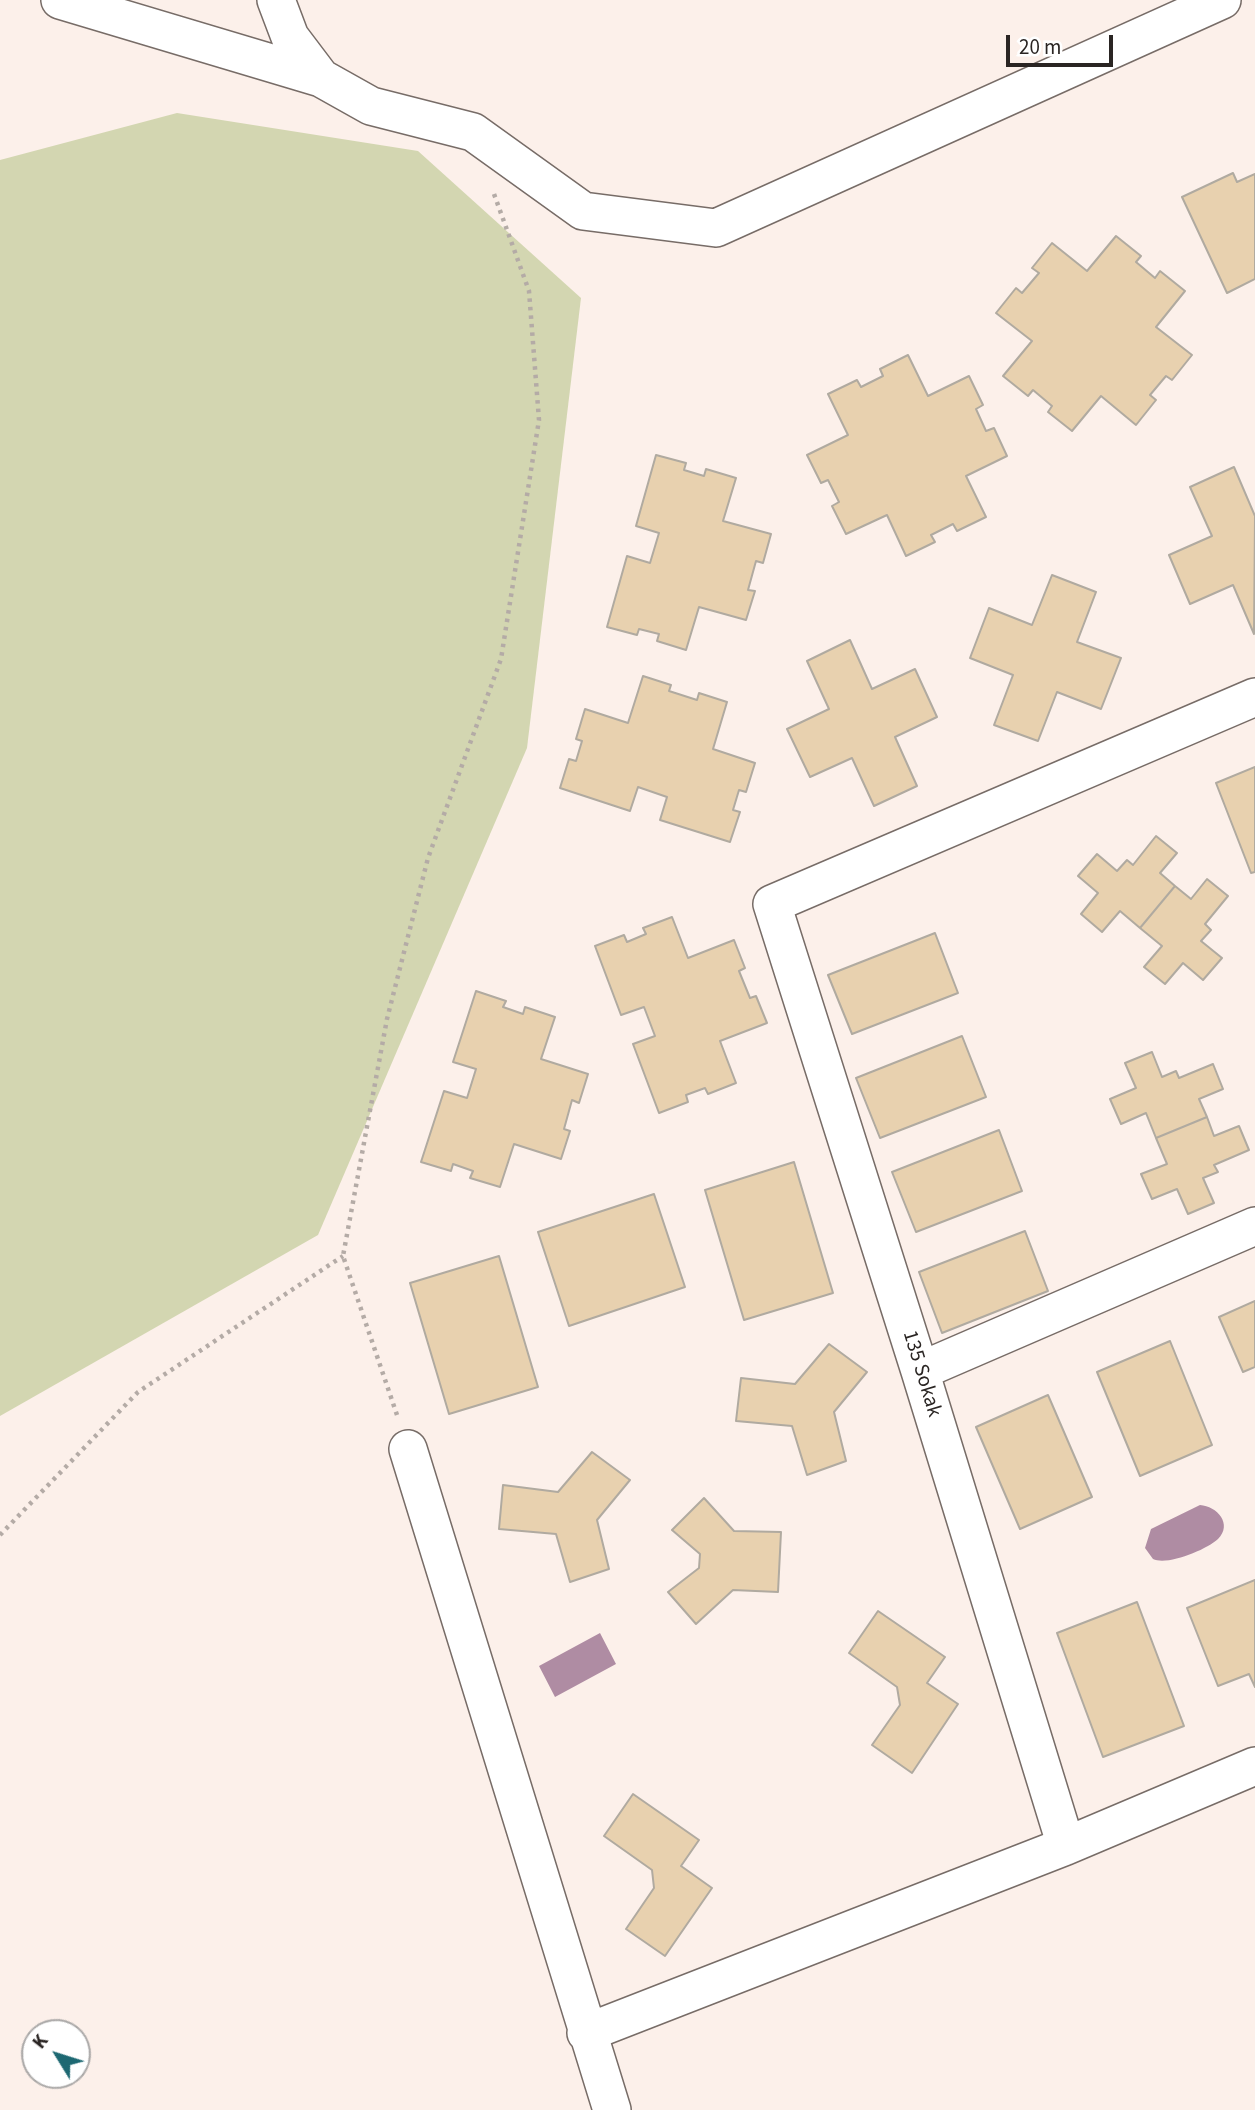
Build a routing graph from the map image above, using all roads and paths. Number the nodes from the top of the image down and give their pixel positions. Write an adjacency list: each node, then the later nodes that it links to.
1 (60, 0): 4 (street)
2 (276, 0): 4 (street)
3 (1222, 0): 5 (street)
4 (321, 78): 5 (street)
5 (472, 132): 8 (path)
6 (1255, 696): 9 (street, 135 Sokak)
7 (1255, 1226): 9 (street)
8 (342, 1255): 10 (path); 11 (path)
9 (920, 1371): 13 (street, 135 Sokak)
10 (408, 1449): 14 (street)
11 (0, 1535)
12 (1255, 1766): 13 (street)
13 (1066, 1846): 14 (street)
14 (586, 2034): 15 (street)
15 (612, 2110)

